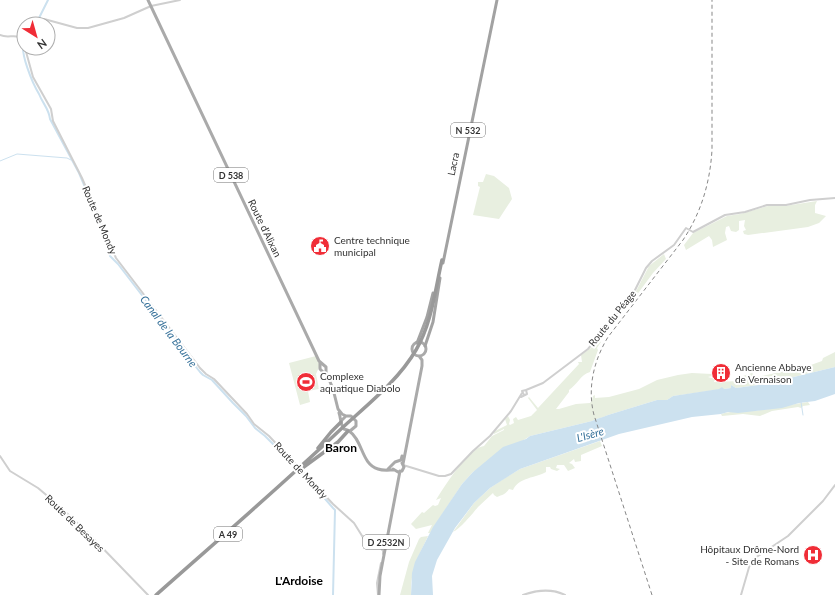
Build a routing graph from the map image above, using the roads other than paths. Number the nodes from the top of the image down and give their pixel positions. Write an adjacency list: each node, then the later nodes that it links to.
1 (148, 0): 4 (main road, D 538)
2 (180, 0): 4 (street)
3 (496, 0): 10 (highway, Lacra / N 532); 11 (highway, N 532)
4 (151, 6): 5 (street); 16 (main road, Route d'Alixan / D 538)
5 (56, 22)
6 (0, 35): 7 (street)
7 (16, 36)
8 (27, 56): 40 (street, Route de Mondy)
9 (835, 198): 18 (street, Route du Péage)
10 (442, 260): 12 (highway, Lacra); 28 (highway, A 49)
11 (440, 274): 13 (highway); 35 (highway, A 49)
12 (417, 342): 13 (main road); 15 (main road)
13 (424, 345): 14 (main road)
14 (423, 354): 15 (main road); 17 (main road)
15 (418, 356): 17 (main road)
16 (324, 370): 20 (main road, Route d'Alixan); 21 (main road, Route d'Alixan)
17 (419, 383): 24 (main road)
18 (527, 391): 19 (street); 19 (street)
19 (523, 394): 31 (street)
20 (346, 416): 21 (main road); 22 (main road)
21 (342, 421): 23 (main road); 28 (highway)
22 (354, 428): 23 (main road); 25 (main road)
23 (348, 430): 25 (main road); 35 (highway)
24 (407, 438): 27 (main road); 29 (main road)
25 (358, 442): 32 (main road)
26 (0, 456): 38 (street, Route de Besayes)
27 (399, 461): 29 (main road); 30 (main road)
28 (305, 463): 39 (highway, A 49)
29 (403, 464): 31 (street); 33 (main road)
30 (393, 465): 32 (main road); 34 (main road)
31 (409, 467): 33 (street)
32 (387, 470): 34 (main road)
33 (402, 470): 34 (main road); 37 (main road, D 2532N)
34 (395, 471): 37 (main road, D 2532N)
35 (297, 472): 39 (highway, A 49)
36 (835, 485): 43 (street)
37 (397, 491): 40 (main road, D 2532N)
38 (148, 595)
39 (157, 595)
40 (378, 595)
41 (523, 595): 42 (street)
42 (565, 595)
43 (741, 595)

